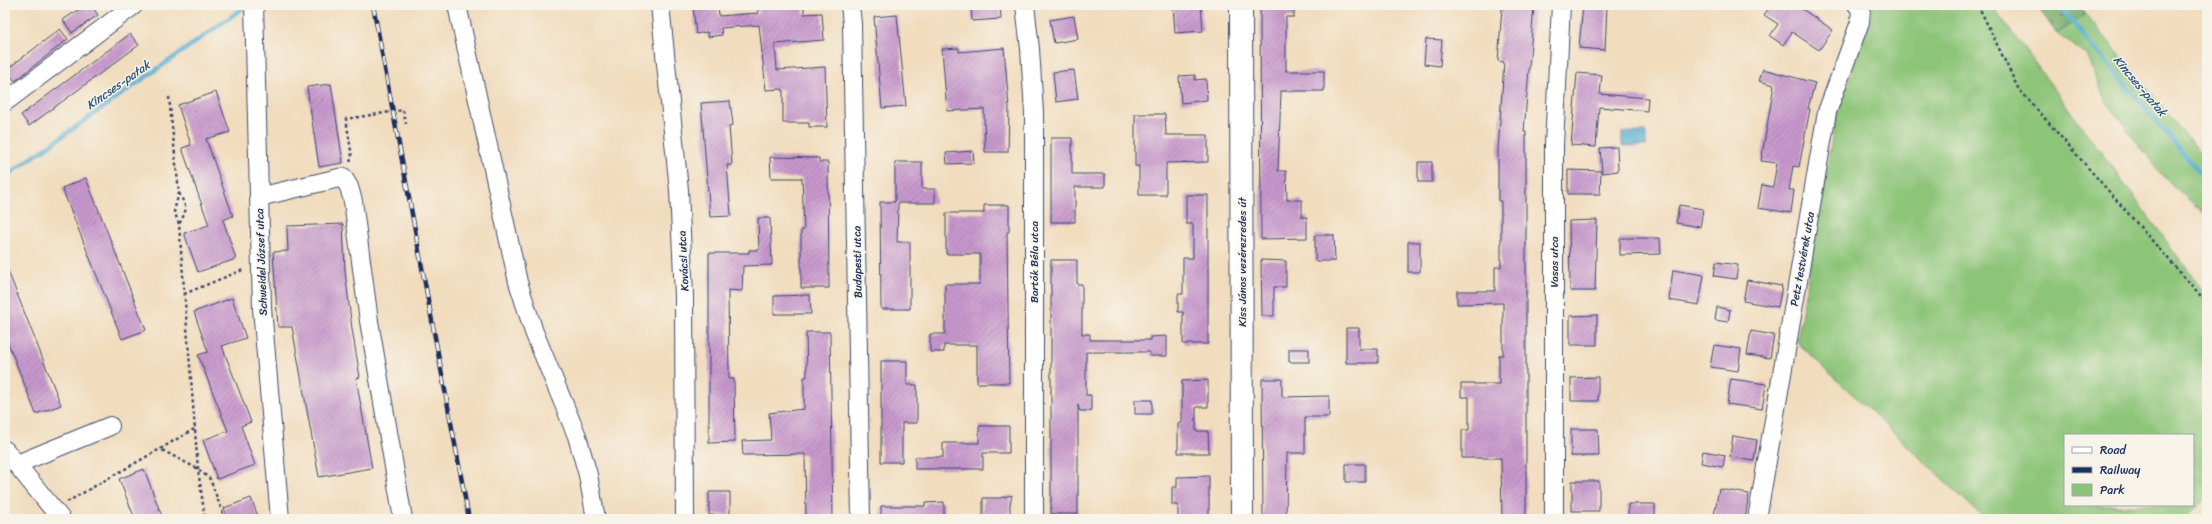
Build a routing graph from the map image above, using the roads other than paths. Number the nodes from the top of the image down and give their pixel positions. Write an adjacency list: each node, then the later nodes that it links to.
1 (134, 5): 10 (street)
2 (254, 5): 11 (street, Schweidel József utca)
3 (457, 5): 18 (street)
4 (660, 5): 19 (street, Kovácsi utca)
5 (850, 5): 20 (street, Budapesti utca)
6 (1025, 5): 21 (street, Bartók Béla utca)
7 (1241, 5): 22 (main road, Kiss János vezérezredes út)
8 (1561, 5): 23 (street, Vasas utca)
9 (1857, 5): 24 (street, Petz testvérek utca)
10 (5, 102)
11 (259, 197): 16 (street, Schweidel József utca); 17 (street)
12 (110, 426): 14 (street)
13 (5, 450): 14 (street)
14 (17, 464): 15 (street)
15 (57, 514)
16 (280, 519)
17 (403, 519)
18 (596, 519)
19 (685, 519)
20 (861, 519)
21 (1034, 519)
22 (1242, 519)
23 (1554, 519)
24 (1757, 519)

